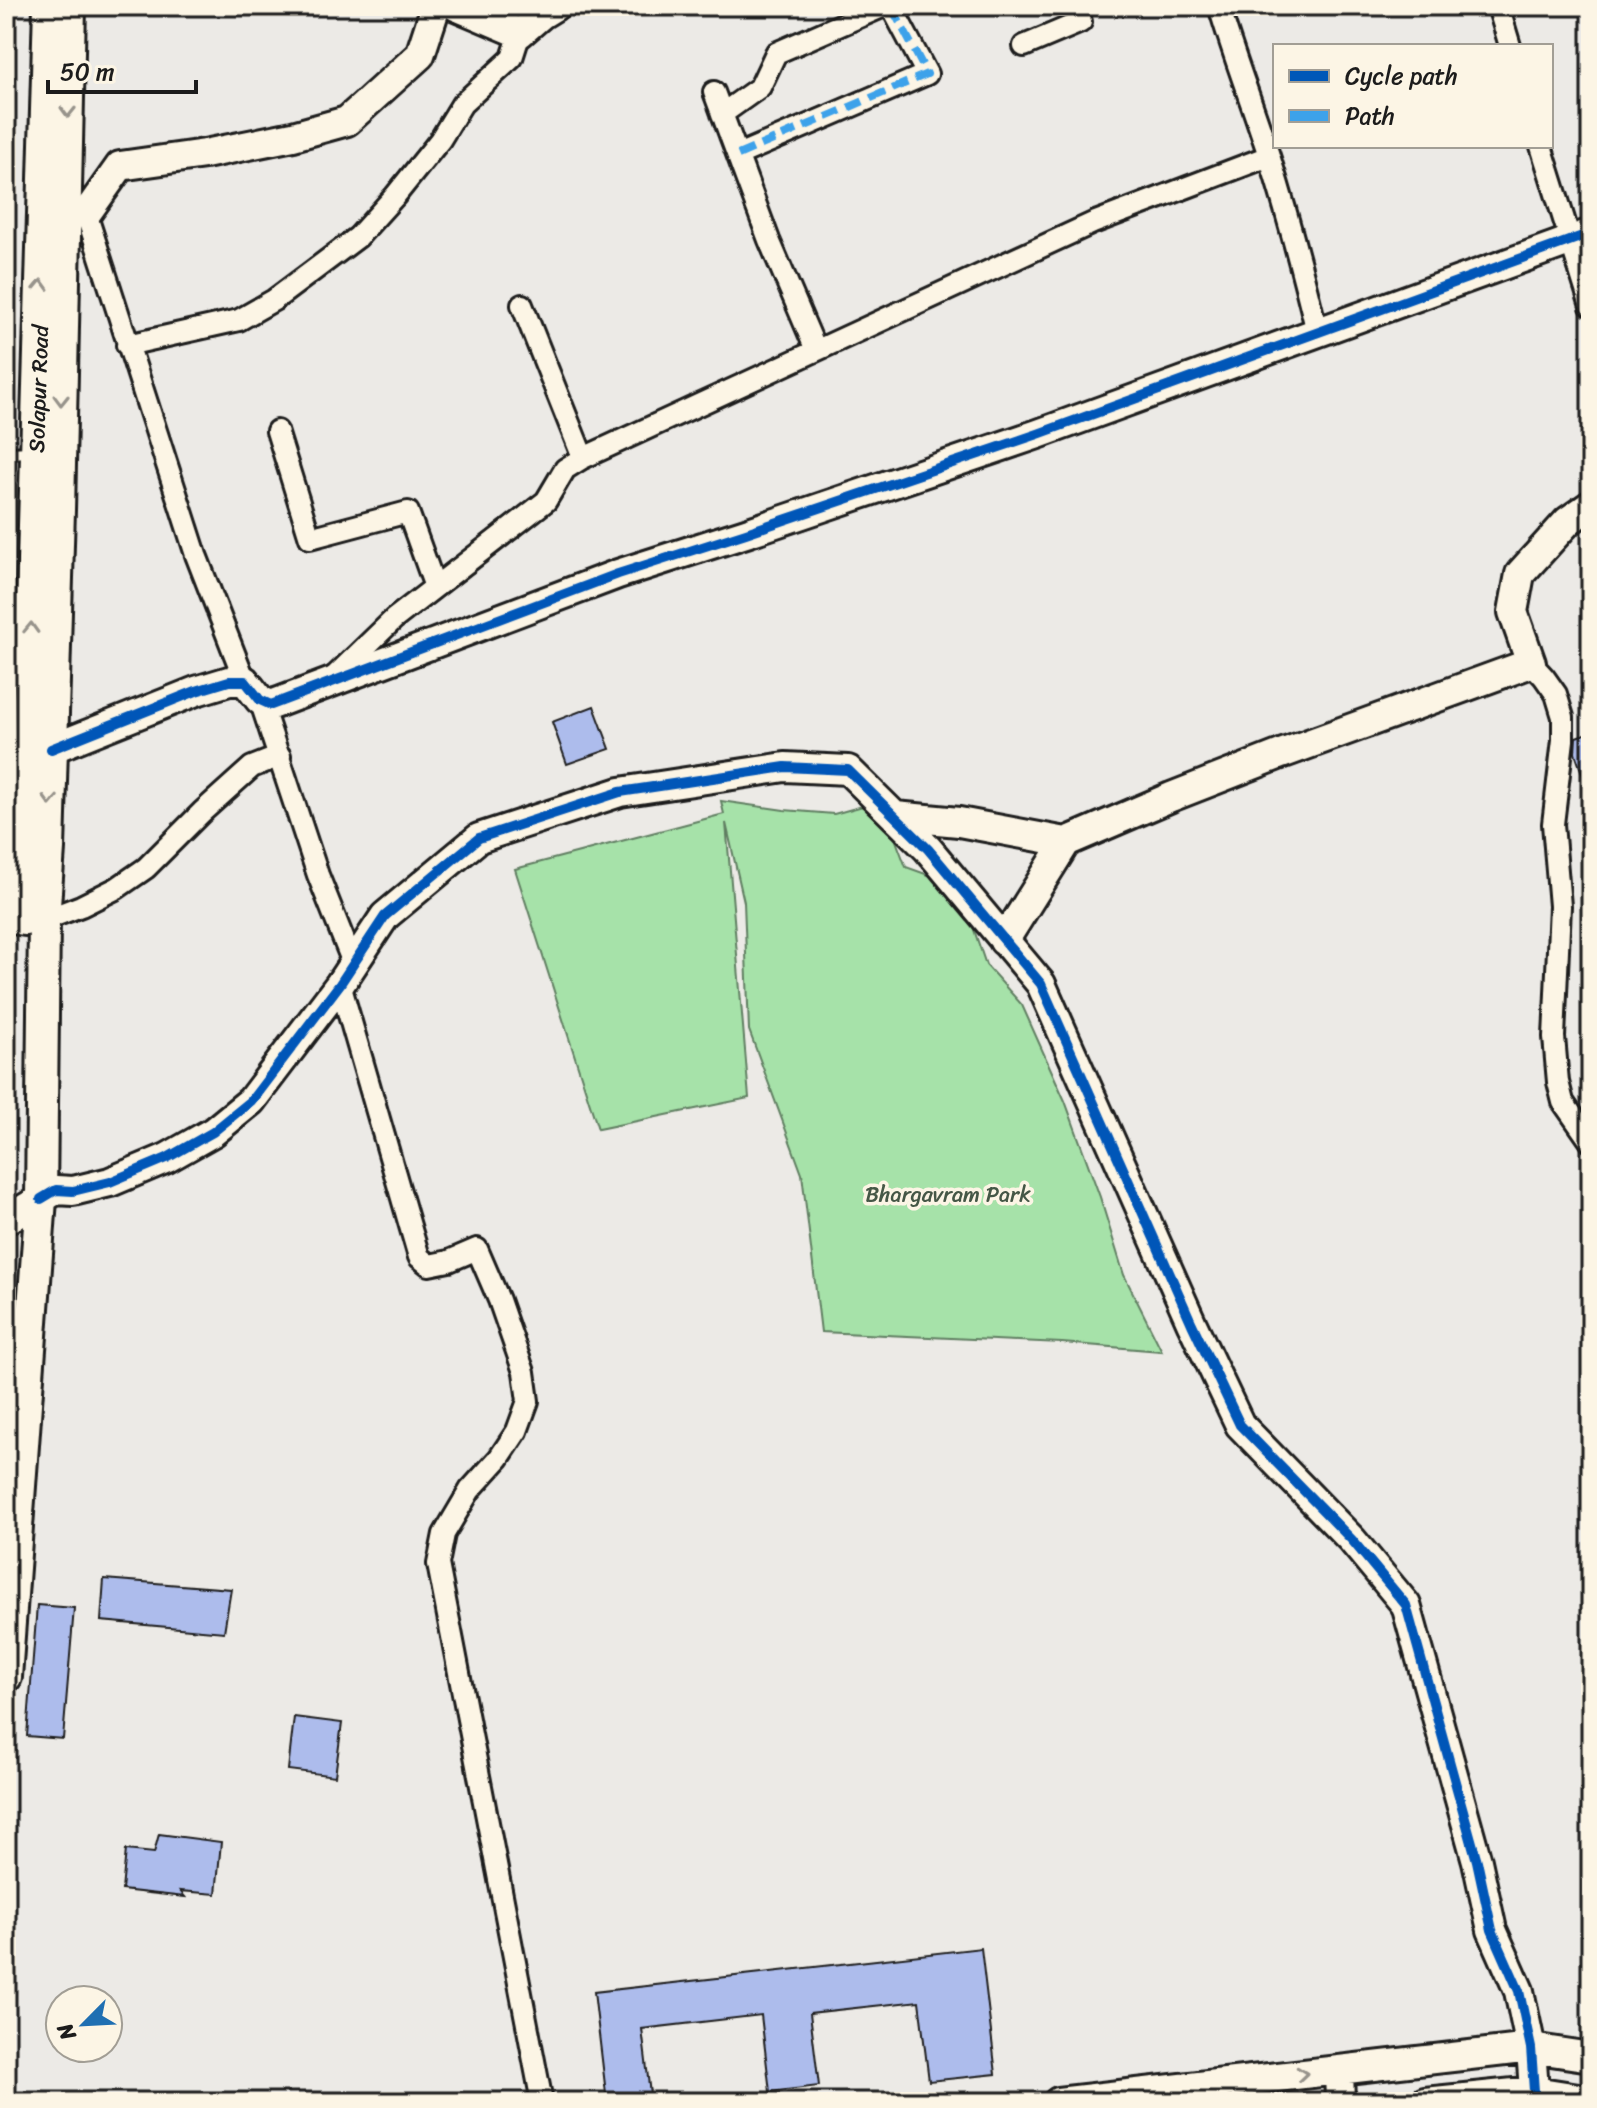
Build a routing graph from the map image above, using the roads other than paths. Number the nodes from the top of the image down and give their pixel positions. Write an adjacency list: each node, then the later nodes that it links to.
1 (49, 6): 27 (main road, Solapur Road, one-way to 1)
2 (70, 6): 19 (main road, one-way to 19)
3 (436, 6): 19 (street)
4 (456, 6): 11 (street)
5 (555, 6): 11 (street)
6 (884, 6): 15 (street)
7 (891, 6): 17 (street)
8 (1077, 6): 13 (street)
9 (1219, 6): 18 (street)
10 (1498, 6): 12 (street)
11 (520, 33): 24 (street)
12 (1509, 44)
13 (1024, 46)
14 (714, 92): 15 (street)
15 (722, 114): 17 (street)
16 (1542, 148): 20 (street)
17 (738, 155): 25 (street)
18 (1269, 156): 23 (street); 25 (street)
19 (76, 210): 24 (street); 27 (main road, one-way to 27)
20 (1580, 236): 22 (street); 23 (street)
21 (522, 305): 29 (street)
22 (1591, 306)
23 (1317, 332): 34 (street)
24 (127, 345): 35 (street)
25 (816, 350): 29 (street)
26 (277, 431): 31 (street)
27 (48, 451): 28 (lane); 33 (main road, Solapur Road)
28 (6, 453)
29 (583, 458): 31 (street)
30 (1591, 505): 32 (street)
31 (435, 587): 34 (street)
32 (1531, 663): 39 (street); 43 (street)
33 (30, 674): 36 (main road); 40 (main road, Solapur Road)
34 (330, 681): 35 (street)
35 (253, 691): 36 (street); 37 (street)
36 (51, 749): 40 (main road, one-way to 40)
37 (280, 756): 40 (street); 42 (street)
38 (895, 816): 39 (street); 41 (street); 42 (street)
39 (1066, 842): 41 (street)
40 (25, 922): 44 (main road, Solapur Road)
41 (1004, 941): 47 (street)
42 (347, 974): 44 (street); 52 (street)
43 (1591, 1142)
44 (23, 1218): 45 (main road, Solapur Road); 46 (main road)
45 (6, 1396)
46 (6, 1677)
47 (1531, 2048): 48 (street); 49 (street); 50 (street)
48 (1591, 2057)
49 (1339, 2070): 53 (street, one-way to 49); 54 (street)
50 (1534, 2091): 51 (street); 55 (street)
51 (1591, 2100)
52 (542, 2102)
53 (1058, 2102)
54 (1340, 2102)
55 (1425, 2102)

